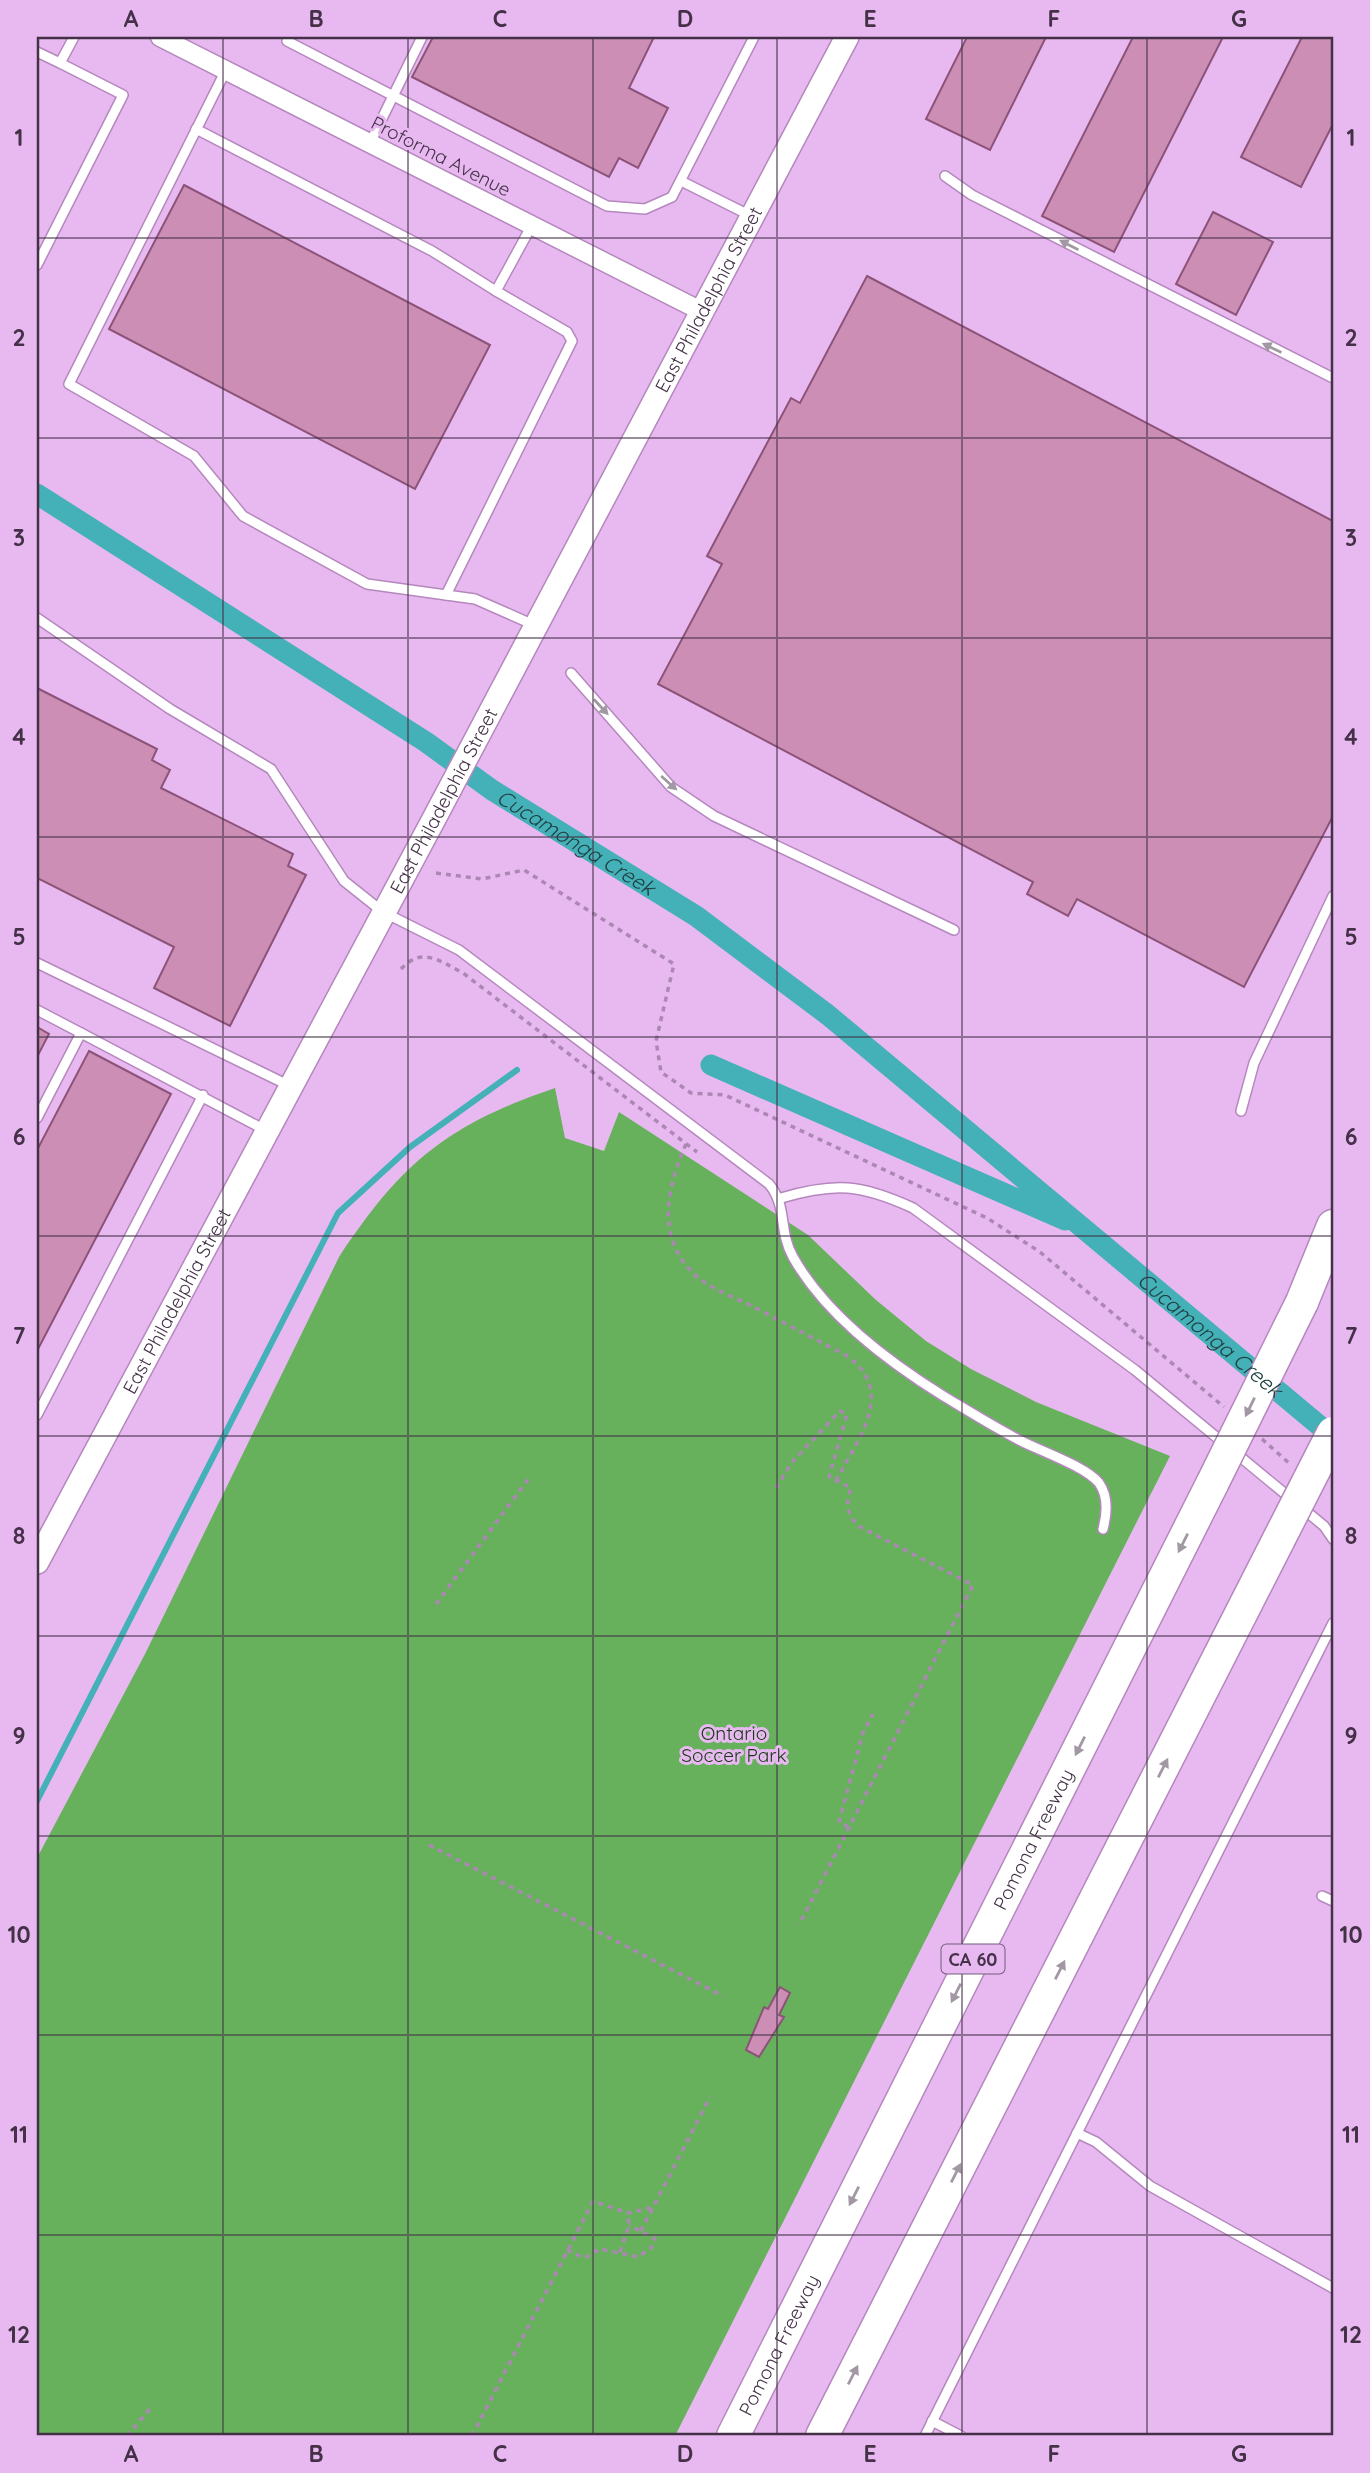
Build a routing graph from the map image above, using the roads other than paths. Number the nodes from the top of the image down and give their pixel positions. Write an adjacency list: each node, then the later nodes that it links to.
1 (74, 37): 8 (lane)
2 (160, 37): 9 (street, Proforma Avenue)
3 (422, 37): 10 (lane)
4 (754, 37): 14 (lane)
5 (847, 37): 15 (street, East Philadelphia Street)
6 (288, 41): 10 (lane)
7 (37, 52): 8 (lane)
8 (60, 63): 17 (lane)
9 (226, 70): 11 (lane); 12 (street, Proforma Avenue)
10 (394, 95): 12 (lane); 14 (lane)
11 (197, 129): 18 (lane); 21 (lane)
12 (370, 144): 16 (street, Proforma Avenue)
13 (945, 176): 20 (lane, one-way to 13)
14 (681, 181): 15 (lane)
15 (753, 217): 19 (street, East Philadelphia Street)
16 (532, 225): 18 (lane); 19 (street, Proforma Avenue)
17 (37, 265)
18 (496, 291): 21 (lane)
19 (703, 312): 23 (street, East Philadelphia Street)
20 (1333, 378)
21 (446, 595): 23 (lane)
22 (37, 618): 26 (lane)
23 (536, 626): 26 (street, East Philadelphia Street)
24 (571, 673): 27 (lane, one-way to 27)
25 (1333, 896): 33 (lane)
26 (383, 912): 31 (street, East Philadelphia Street); 36 (lane)
27 (954, 930)
28 (37, 963): 31 (lane)
29 (37, 1010): 30 (lane)
30 (81, 1033): 32 (lane); 34 (lane)
31 (289, 1086): 35 (street, East Philadelphia Street)
32 (203, 1095): 35 (lane); 40 (lane)
33 (1241, 1111)
34 (37, 1118)
35 (265, 1130): 44 (street, East Philadelphia Street)
36 (781, 1199): 42 (lane); 43 (lane)
37 (1333, 1226): 39 (highway)
38 (1333, 1240): 39 (highway, Pomona Freeway / CA 60)
39 (1302, 1302): 51 (highway, Pomona Freeway / CA 60, one-way to 51, bridge)
40 (37, 1415)
41 (1333, 1433): 52 (highway, one-way to 41, bridge)
42 (1103, 1529)
43 (1333, 1539)
44 (37, 1562)
45 (1333, 1623): 48 (lane)
46 (1322, 1896): 47 (lane)
47 (1333, 1901)
48 (1077, 2133): 49 (lane); 50 (lane)
49 (1333, 2288)
50 (932, 2421): 53 (lane); 54 (lane)
51 (733, 2436)
52 (822, 2436)
53 (925, 2436)
54 (961, 2436)

